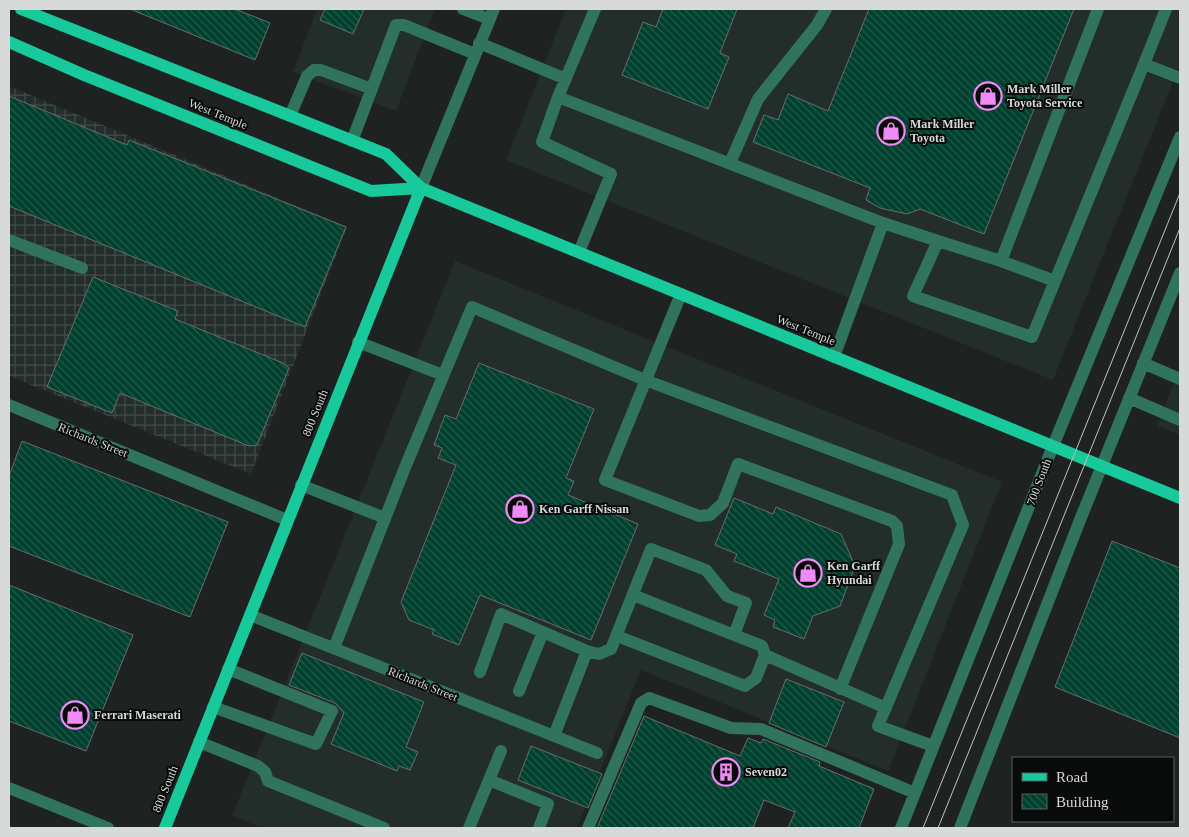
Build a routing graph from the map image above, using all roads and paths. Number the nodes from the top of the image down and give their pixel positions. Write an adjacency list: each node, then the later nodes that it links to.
1 (21, 9): 15 (main road, West Temple)
2 (463, 9): 7 (street)
3 (595, 9): 12 (street)
4 (826, 9): 18 (street)
5 (1098, 9): 24 (street)
6 (1166, 9): 10 (street)
7 (491, 14): 9 (street, 800 South)
8 (9, 42): 19 (main road, West Temple)
9 (477, 48): 12 (street); 13 (street); 19 (street, 800 South)
10 (1144, 64): 11 (street); 27 (street)
11 (1180, 78)
12 (566, 79): 14 (street)
13 (372, 89): 15 (street); 17 (street)
14 (558, 97): 18 (street); 23 (street)
15 (290, 116): 17 (main road, West Temple)
16 (1180, 137): 38 (street, 700 South)
17 (352, 141): 19 (main road, West Temple)
18 (730, 164): 20 (street)
19 (421, 188): 23 (main road, West Temple); 29 (main road, 800 South)
20 (883, 223): 22 (street); 30 (street)
21 (9, 240): 25 (street)
22 (938, 241): 24 (street); 27 (street)
23 (579, 252): 28 (main road, West Temple)
24 (1001, 261): 27 (street)
25 (82, 268)
26 (1180, 272): 31 (street)
27 (1055, 281)
28 (681, 294): 30 (main road, West Temple); 34 (street)
29 (358, 342): 32 (street); 40 (main road, 800 South)
30 (834, 356): 38 (main road, West Temple)
31 (1143, 363): 33 (street); 35 (street)
32 (443, 375): 34 (street); 42 (street)
33 (1180, 379)
34 (645, 380): 54 (street); 57 (street)
35 (1129, 398): 37 (street); 39 (street)
36 (9, 405): 43 (street, Richards Street)
37 (1180, 420)
38 (1052, 446): 39 (main road, West Temple); 60 (street, 700 South)
39 (1102, 466): 41 (main road, West Temple); 73 (street)
40 (302, 485): 42 (street); 43 (main road, 800 South)
41 (1180, 498)
42 (385, 518): 49 (street)
43 (287, 520): 45 (main road, 800 South)
44 (633, 595): 47 (street); 47 (street); 48 (street)
45 (250, 615): 49 (street, Richards Street); 52 (main road, 800 South)
46 (543, 632): 50 (street); 53 (street); 55 (street)
47 (734, 635): 51 (street)
48 (617, 636): 50 (street); 51 (street)
49 (334, 648): 58 (street, Richards Street)
50 (587, 651): 58 (street)
51 (765, 654): 54 (street)
52 (228, 669): 56 (main road, 800 South); 56 (street)
53 (480, 672)
54 (840, 689): 57 (street)
55 (520, 690)
56 (213, 707): 59 (main road, 800 South)
57 (886, 708): 60 (street)
58 (554, 736): 62 (street, Richards Street)
59 (199, 742): 67 (main road, 800 South); 68 (street)
60 (933, 746): 65 (street, 700 South)
61 (501, 751): 63 (street)
62 (597, 753)
63 (489, 780): 69 (street); 70 (street)
64 (9, 788): 66 (street)
65 (915, 793): 71 (street); 72 (street, 700 South)
66 (108, 828)
67 (165, 828)
68 (384, 828)
69 (468, 828)
70 (539, 828)
71 (588, 828)
72 (901, 828)
73 (960, 828)

